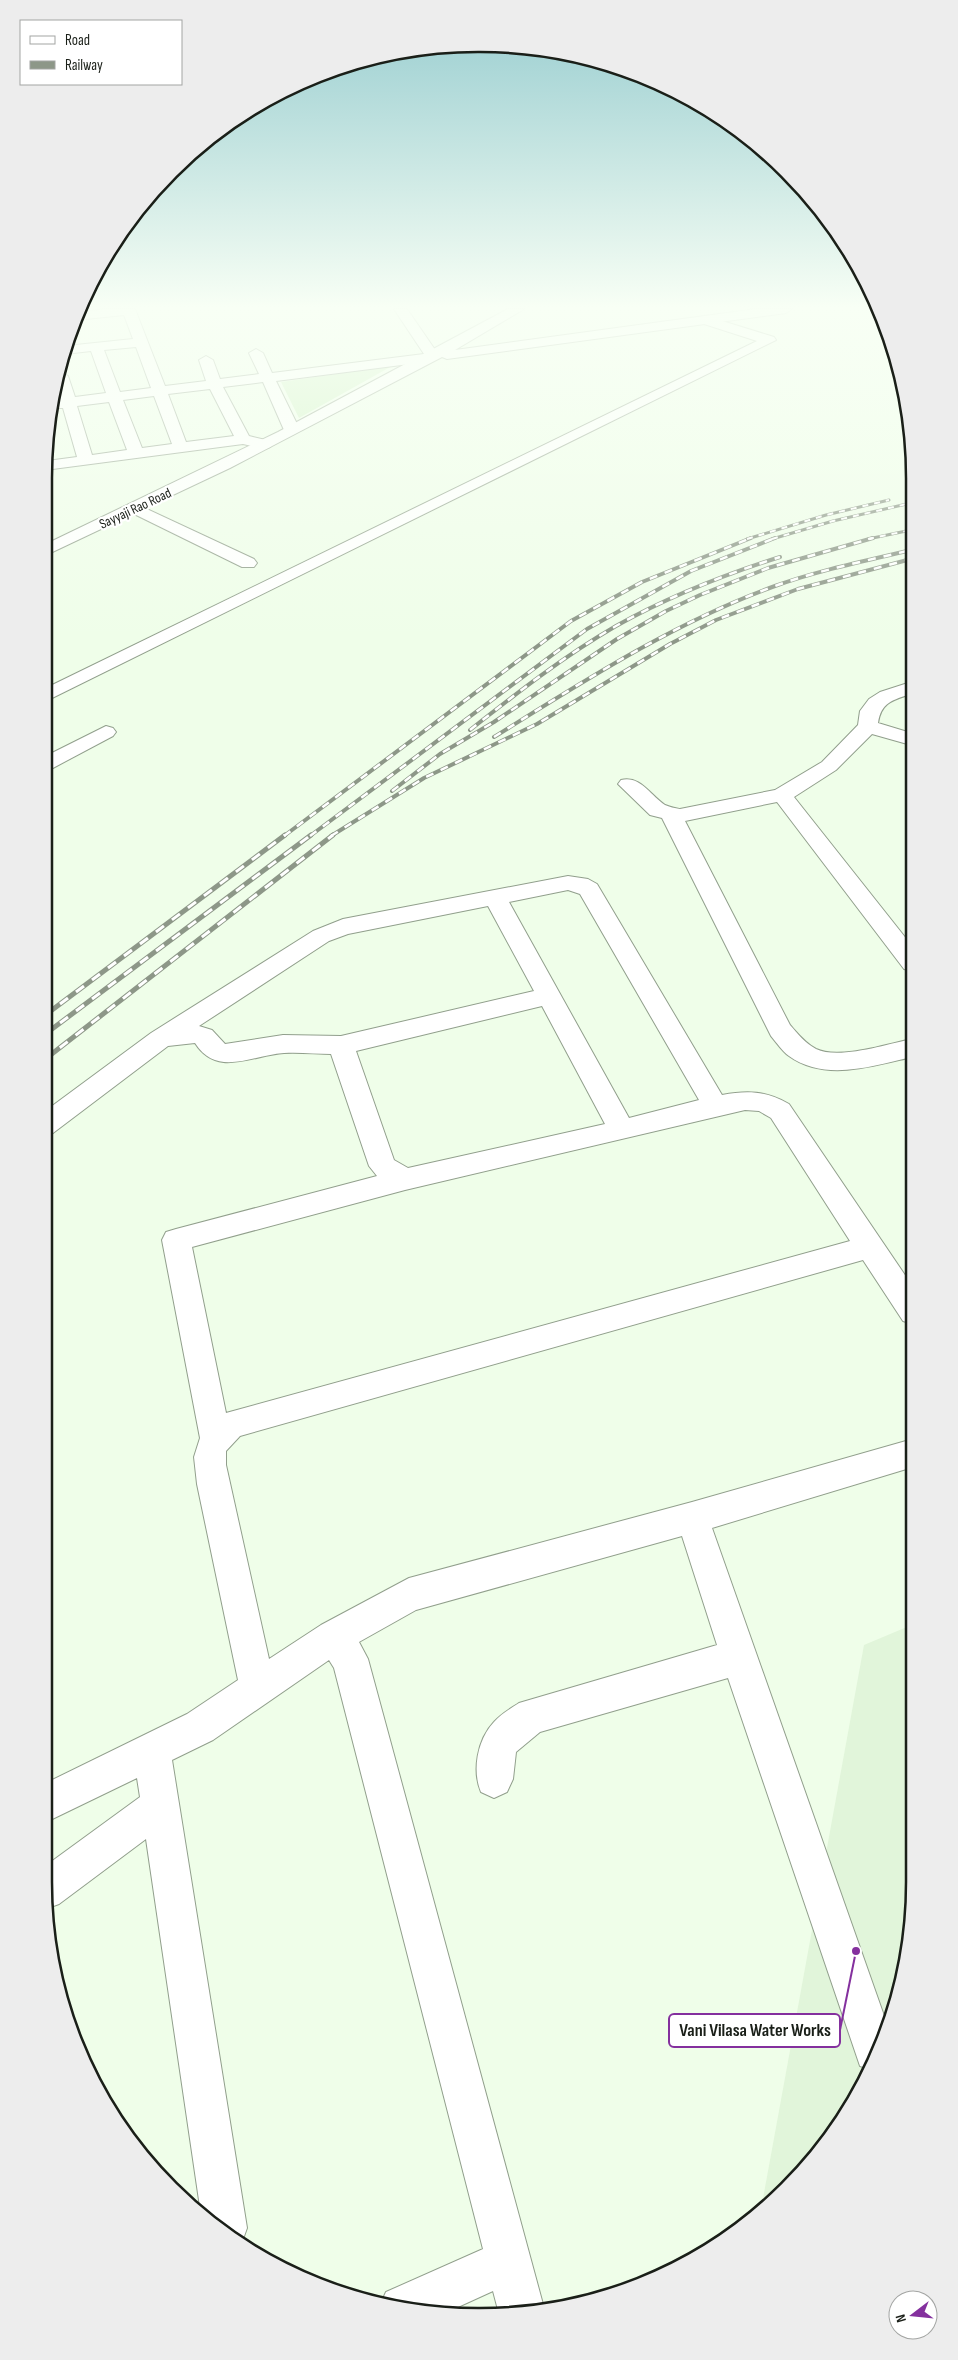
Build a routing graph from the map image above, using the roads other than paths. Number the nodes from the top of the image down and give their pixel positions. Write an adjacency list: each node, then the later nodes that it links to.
1 (68, 419): 13 (street)
2 (123, 419): 12 (street)
3 (170, 419): 11 (street)
4 (233, 419): 9 (street)
5 (287, 419): 8 (street)
6 (313, 419): 8 (street, Sayyaji Rao Road)
7 (608, 419): 19 (street)
8 (292, 430): 10 (street, Sayyaji Rao Road)
9 (243, 439): 10 (street); 11 (street)
10 (266, 444): 15 (street, Sayyaji Rao Road)
11 (181, 448): 12 (street)
12 (136, 454): 13 (street)
13 (86, 461): 14 (street)
14 (52, 465)
15 (134, 508): 16 (street, Sayyaji Rao Road); 17 (street)
16 (52, 547)
17 (248, 563)
18 (906, 690): 20 (street)
19 (52, 692)
20 (868, 726): 22 (street); 25 (street)
21 (106, 732): 23 (street)
22 (906, 737)
23 (52, 761)
24 (628, 784): 26 (street)
25 (782, 796): 26 (street); 28 (street)
26 (672, 816): 32 (street)
27 (496, 899): 29 (street); 30 (street); 33 (street)
28 (906, 955)
29 (549, 996): 31 (street); 35 (street)
30 (160, 1039): 31 (street); 34 (street)
31 (341, 1045): 36 (street)
32 (906, 1049)
33 (715, 1106): 35 (street); 37 (street)
34 (52, 1120)
35 (622, 1130): 36 (street)
36 (405, 1178): 39 (street)
37 (869, 1247): 38 (street); 39 (street)
38 (906, 1302)
39 (215, 1437): 44 (street)
40 (906, 1455): 41 (street)
41 (692, 1518): 42 (street); 43 (street)
42 (333, 1637): 44 (street); 52 (street)
43 (739, 1656): 46 (street); 50 (street)
44 (258, 1688): 45 (street)
45 (152, 1751): 47 (street); 48 (street)
46 (494, 1779)
47 (52, 1800)
48 (161, 1806): 49 (street); 51 (street)
49 (52, 1885)
50 (873, 2045)
51 (224, 2223)
52 (508, 2261): 53 (street); 54 (street)
53 (415, 2302)
54 (520, 2306)

